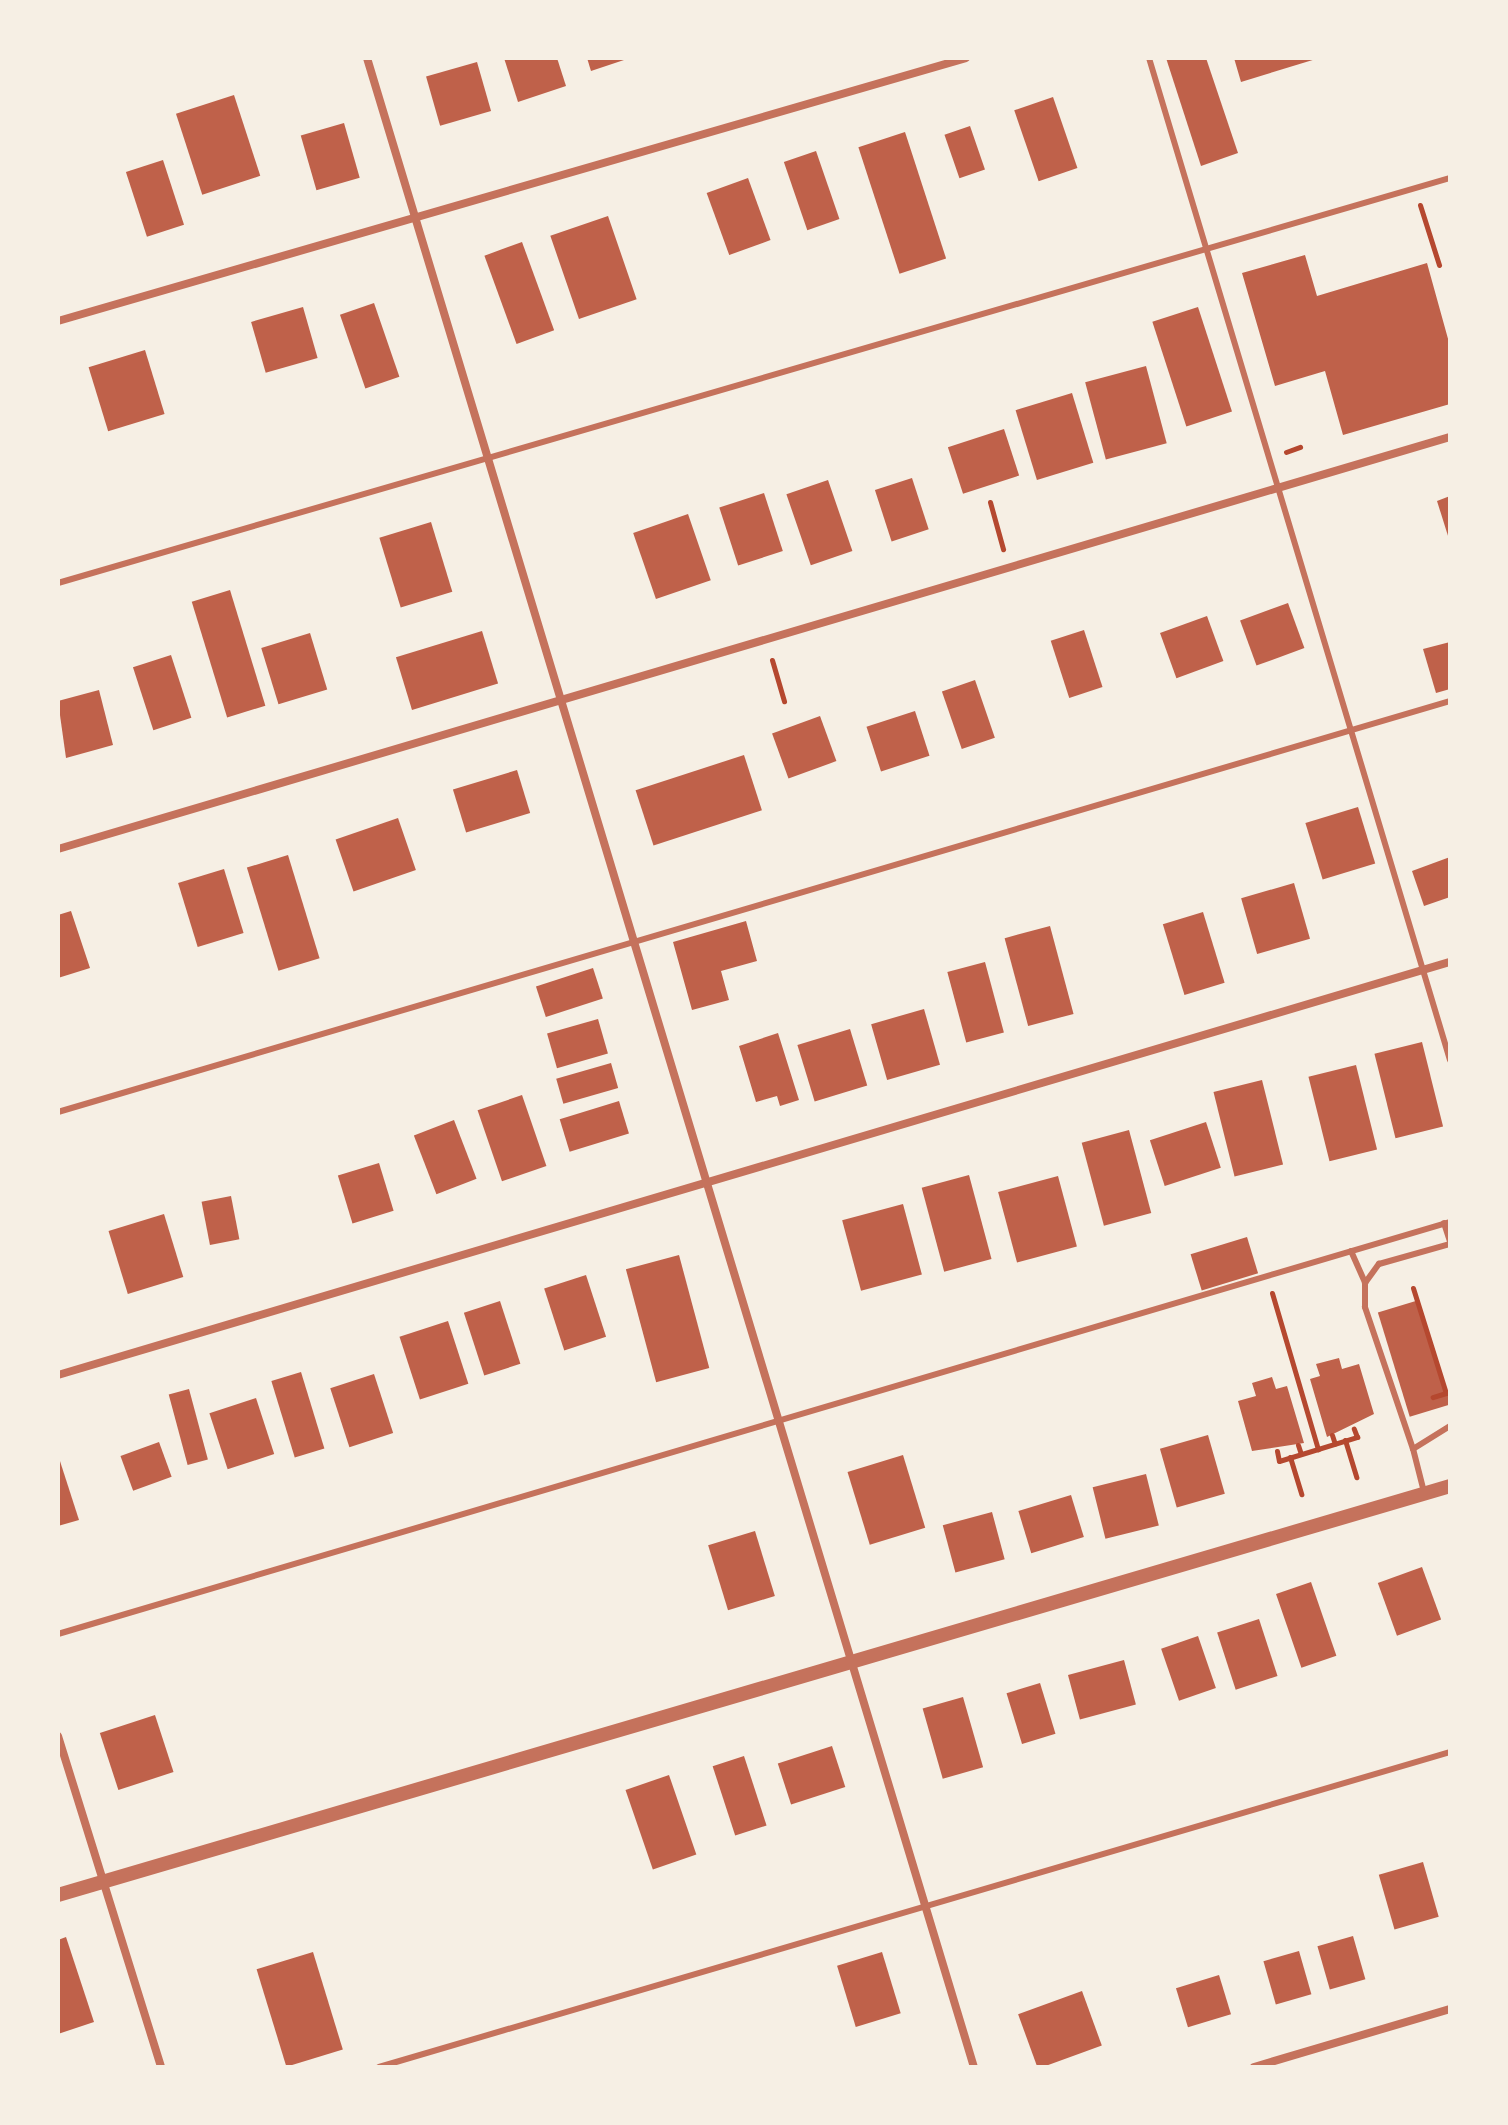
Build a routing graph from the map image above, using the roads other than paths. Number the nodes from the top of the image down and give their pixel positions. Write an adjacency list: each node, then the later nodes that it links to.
1 (367, 58): 5 (street)
2 (966, 58): 5 (street)
3 (1149, 58): 6 (lane)
4 (1450, 178): 6 (lane)
5 (419, 221): 7 (street); 9 (street)
6 (1211, 247): 9 (lane); 10 (lane)
7 (58, 321)
8 (1450, 437): 10 (street)
9 (492, 457): 11 (lane); 12 (street)
10 (1277, 488): 12 (street); 14 (lane)
11 (58, 583)
12 (562, 700): 15 (street); 16 (street)
13 (1450, 701): 14 (lane)
14 (1351, 734): 16 (lane); 18 (lane)
15 (58, 849)
16 (633, 939): 20 (lane); 21 (street)
17 (1450, 962): 18 (street)
18 (1422, 970): 19 (lane); 21 (street)
19 (1450, 1060)
20 (58, 1112)
21 (701, 1183): 26 (street); 27 (street)
22 (1447, 1222): 23 (lane); 24 (lane)
23 (1450, 1242): 25 (lane)
24 (1351, 1251): 25 (lane); 27 (lane)
25 (1365, 1283): 29 (lane)
26 (58, 1375)
27 (780, 1418): 32 (lane); 33 (street)
28 (1450, 1426): 29 (lane)
29 (1413, 1449): 31 (lane)
30 (1450, 1486): 31 (street)
31 (1424, 1494): 33 (street)
32 (58, 1634)
33 (853, 1661): 36 (street); 38 (street)
34 (58, 1736): 36 (street)
35 (1450, 1752): 38 (lane)
36 (104, 1883): 37 (street); 40 (street)
37 (58, 1895)
38 (926, 1906): 41 (lane); 42 (street)
39 (1450, 2009): 43 (street)
40 (161, 2067)
41 (379, 2067)
42 (974, 2067)
43 (1254, 2067)

